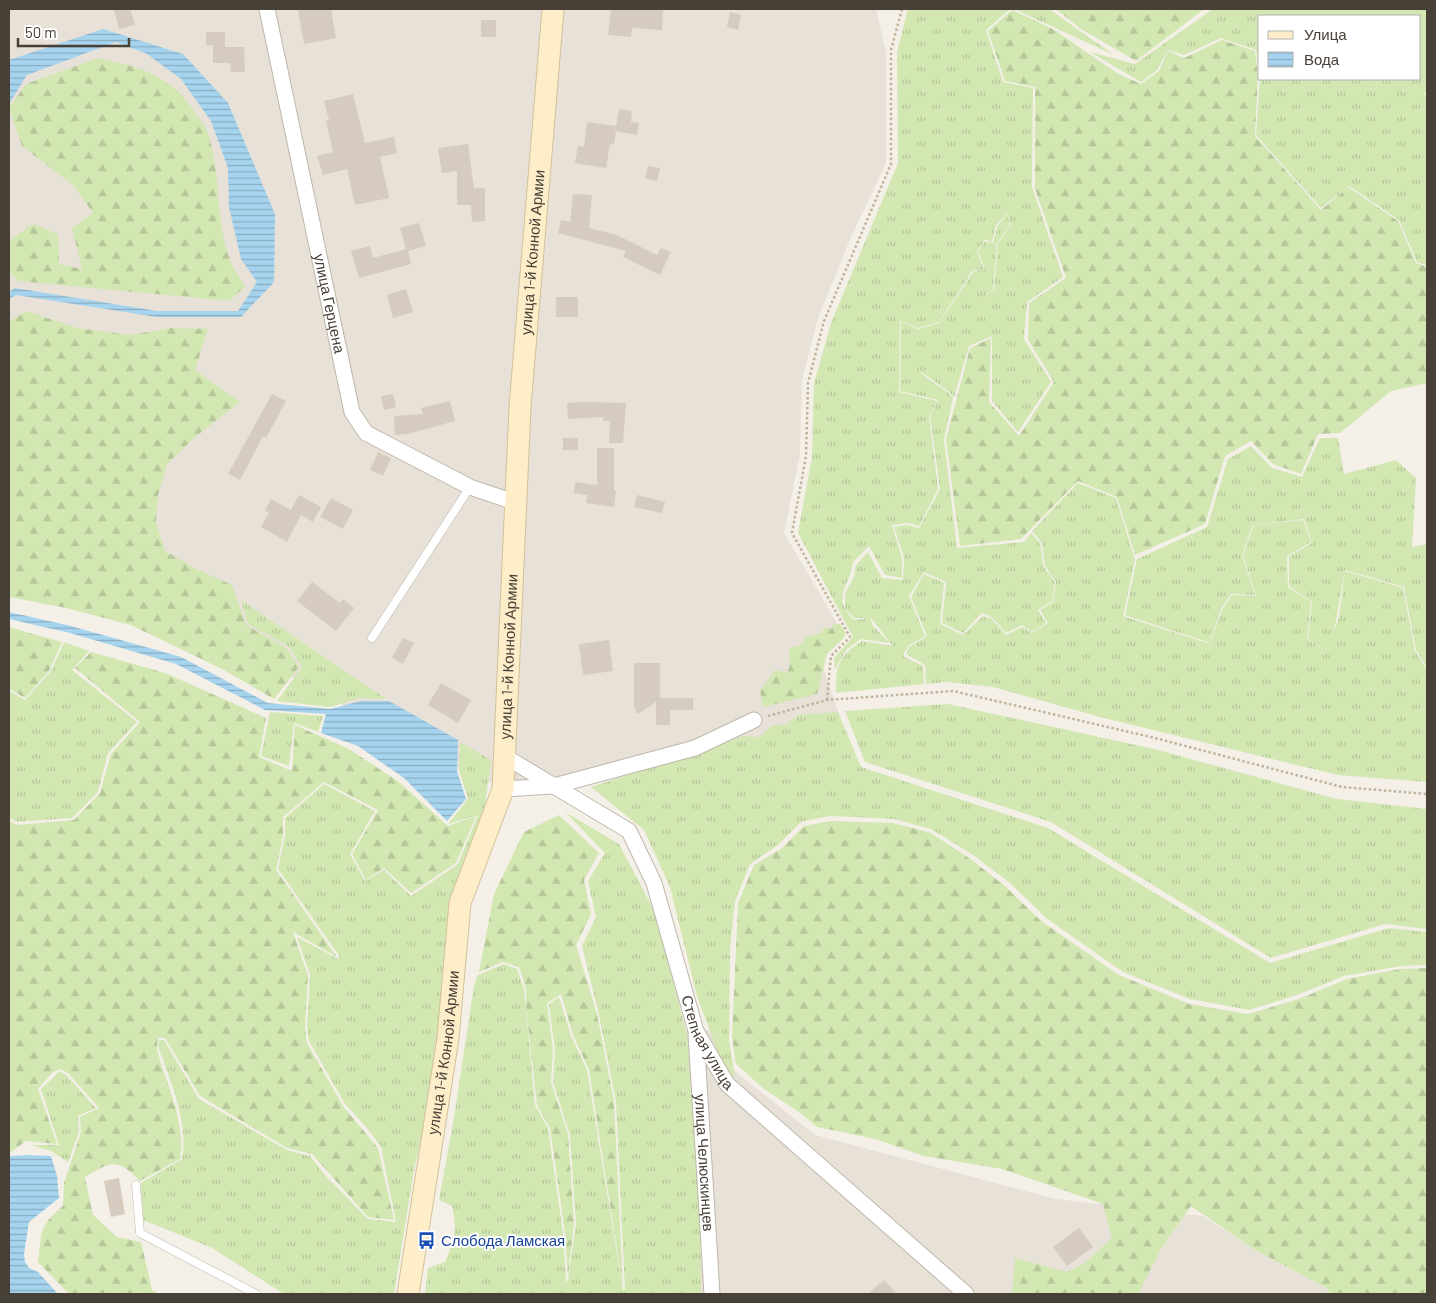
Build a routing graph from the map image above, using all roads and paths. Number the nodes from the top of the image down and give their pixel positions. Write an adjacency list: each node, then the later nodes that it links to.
1 (267, 9): 4 (street, улица Герцена)
2 (552, 9): 5 (main road, улица 1-й Конной Армии)
3 (902, 9): 7 (path)
4 (470, 487): 5 (street, улица Герцена); 6 (lane)
5 (517, 503): 9 (main road, улица 1-й Конной Армии)
6 (372, 638)
7 (827, 700): 8 (path); 12 (path)
8 (754, 720): 10 (street)
9 (506, 757): 10 (street, Степная улица); 11 (main road, улица 1-й Конной Армии)
10 (554, 786): 11 (street); 13 (street, Степная улица)
11 (503, 789): 16 (main road, улица 1-й Конной Армии)
12 (1427, 794)
13 (696, 1031): 17 (street, улица Челюскинцев); 18 (street, Степная улица)
14 (136, 1186): 15 (lane)
15 (256, 1294)
16 (408, 1294)
17 (712, 1294)
18 (966, 1294)

